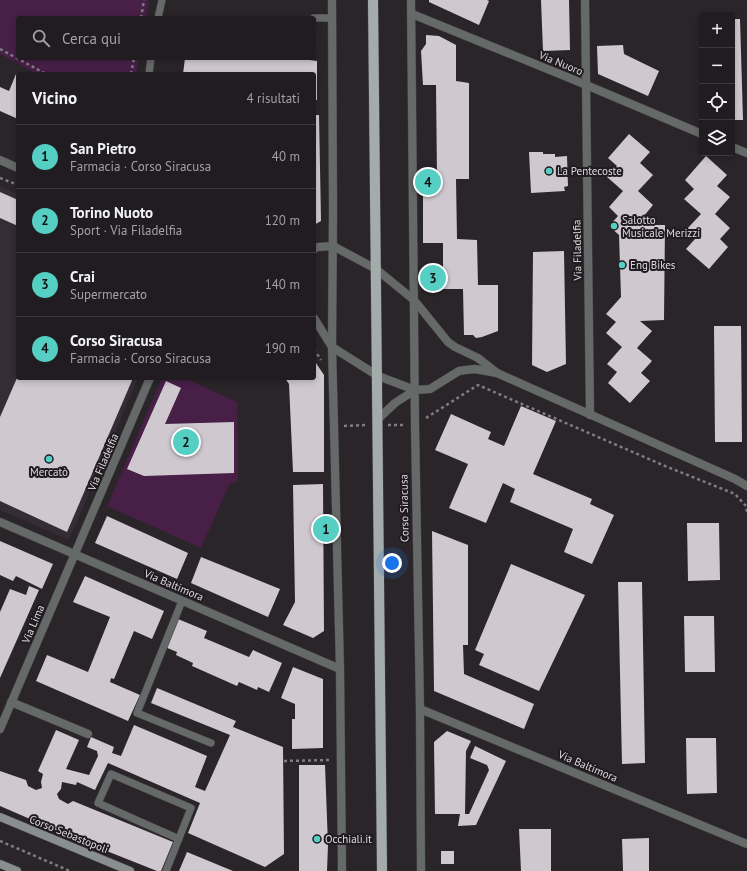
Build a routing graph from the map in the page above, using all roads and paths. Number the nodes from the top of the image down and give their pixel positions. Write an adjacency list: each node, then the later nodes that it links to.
1 (144, 0): 8 (path)
2 (162, 0): 9 (lane)
3 (332, 0): 11 (street)
4 (374, 0): 30 (main road)
5 (411, 0): 7 (street, Corso Siracusa)
6 (585, 0): 20 (street, Via Filadelfia)
7 (412, 14): 20 (street, Via Nuoro); 31 (street, Corso Siracusa)
8 (141, 16)
9 (158, 16)
10 (316, 18): 11 (lane)
11 (332, 18): 28 (street)
12 (0, 49): 13 (path)
13 (16, 58)
14 (20, 60): 17 (path)
15 (134, 60): 18 (path)
16 (151, 60): 19 (lane)
17 (42, 72)
18 (131, 72)
19 (149, 72)
20 (586, 85): 21 (street, Via Nuoro); 38 (street, Via Filadelfia)
21 (699, 133)
22 (735, 148): 23 (street)
23 (747, 153)
24 (0, 160): 25 (street)
25 (16, 167)
26 (0, 178): 27 (path)
27 (16, 185)
28 (333, 246): 29 (street); 30 (street); 33 (street)
29 (316, 248)
30 (376, 269): 31 (street); 35 (main road)
31 (414, 300): 34 (street); 37 (street, Corso Siracusa)
32 (316, 321): 33 (street)
33 (332, 347): 35 (street); 46 (street)
34 (497, 373): 37 (street); 38 (street)
35 (378, 376): 37 (street); 39 (main road)
36 (149, 380): 44 (street, Via Filadelfia)
37 (415, 390): 39 (street); 40 (street, Corso Siracusa)
38 (590, 415): 41 (street)
39 (378, 419): 64 (main road)
40 (415, 425): 42 (path); 48 (street, Corso Siracusa)
41 (747, 486)
42 (747, 512)
43 (0, 522): 44 (street, Via Baltimora)
44 (75, 555): 45 (street, Via Baltimora); 47 (street, Via Lima)
45 (182, 601): 46 (street, Via Baltimora); 51 (lane)
46 (340, 669): 52 (street)
47 (12, 702): 49 (street, Via Lima); 50 (street)
48 (420, 709): 57 (street, Via Baltimora); 65 (street, Corso Siracusa)
49 (0, 729)
50 (88, 734)
51 (211, 743)
52 (341, 760): 53 (path); 63 (street)
53 (284, 761)
54 (0, 817): 61 (main road, Corso Sebastopoli)
55 (179, 839): 55 (lane); 62 (lane)
56 (0, 841): 60 (path)
57 (747, 844)
58 (0, 864): 59 (main road)
59 (17, 871)
60 (70, 871)
61 (130, 871)
62 (166, 871)
63 (342, 871)
64 (382, 871)
65 (422, 871)

